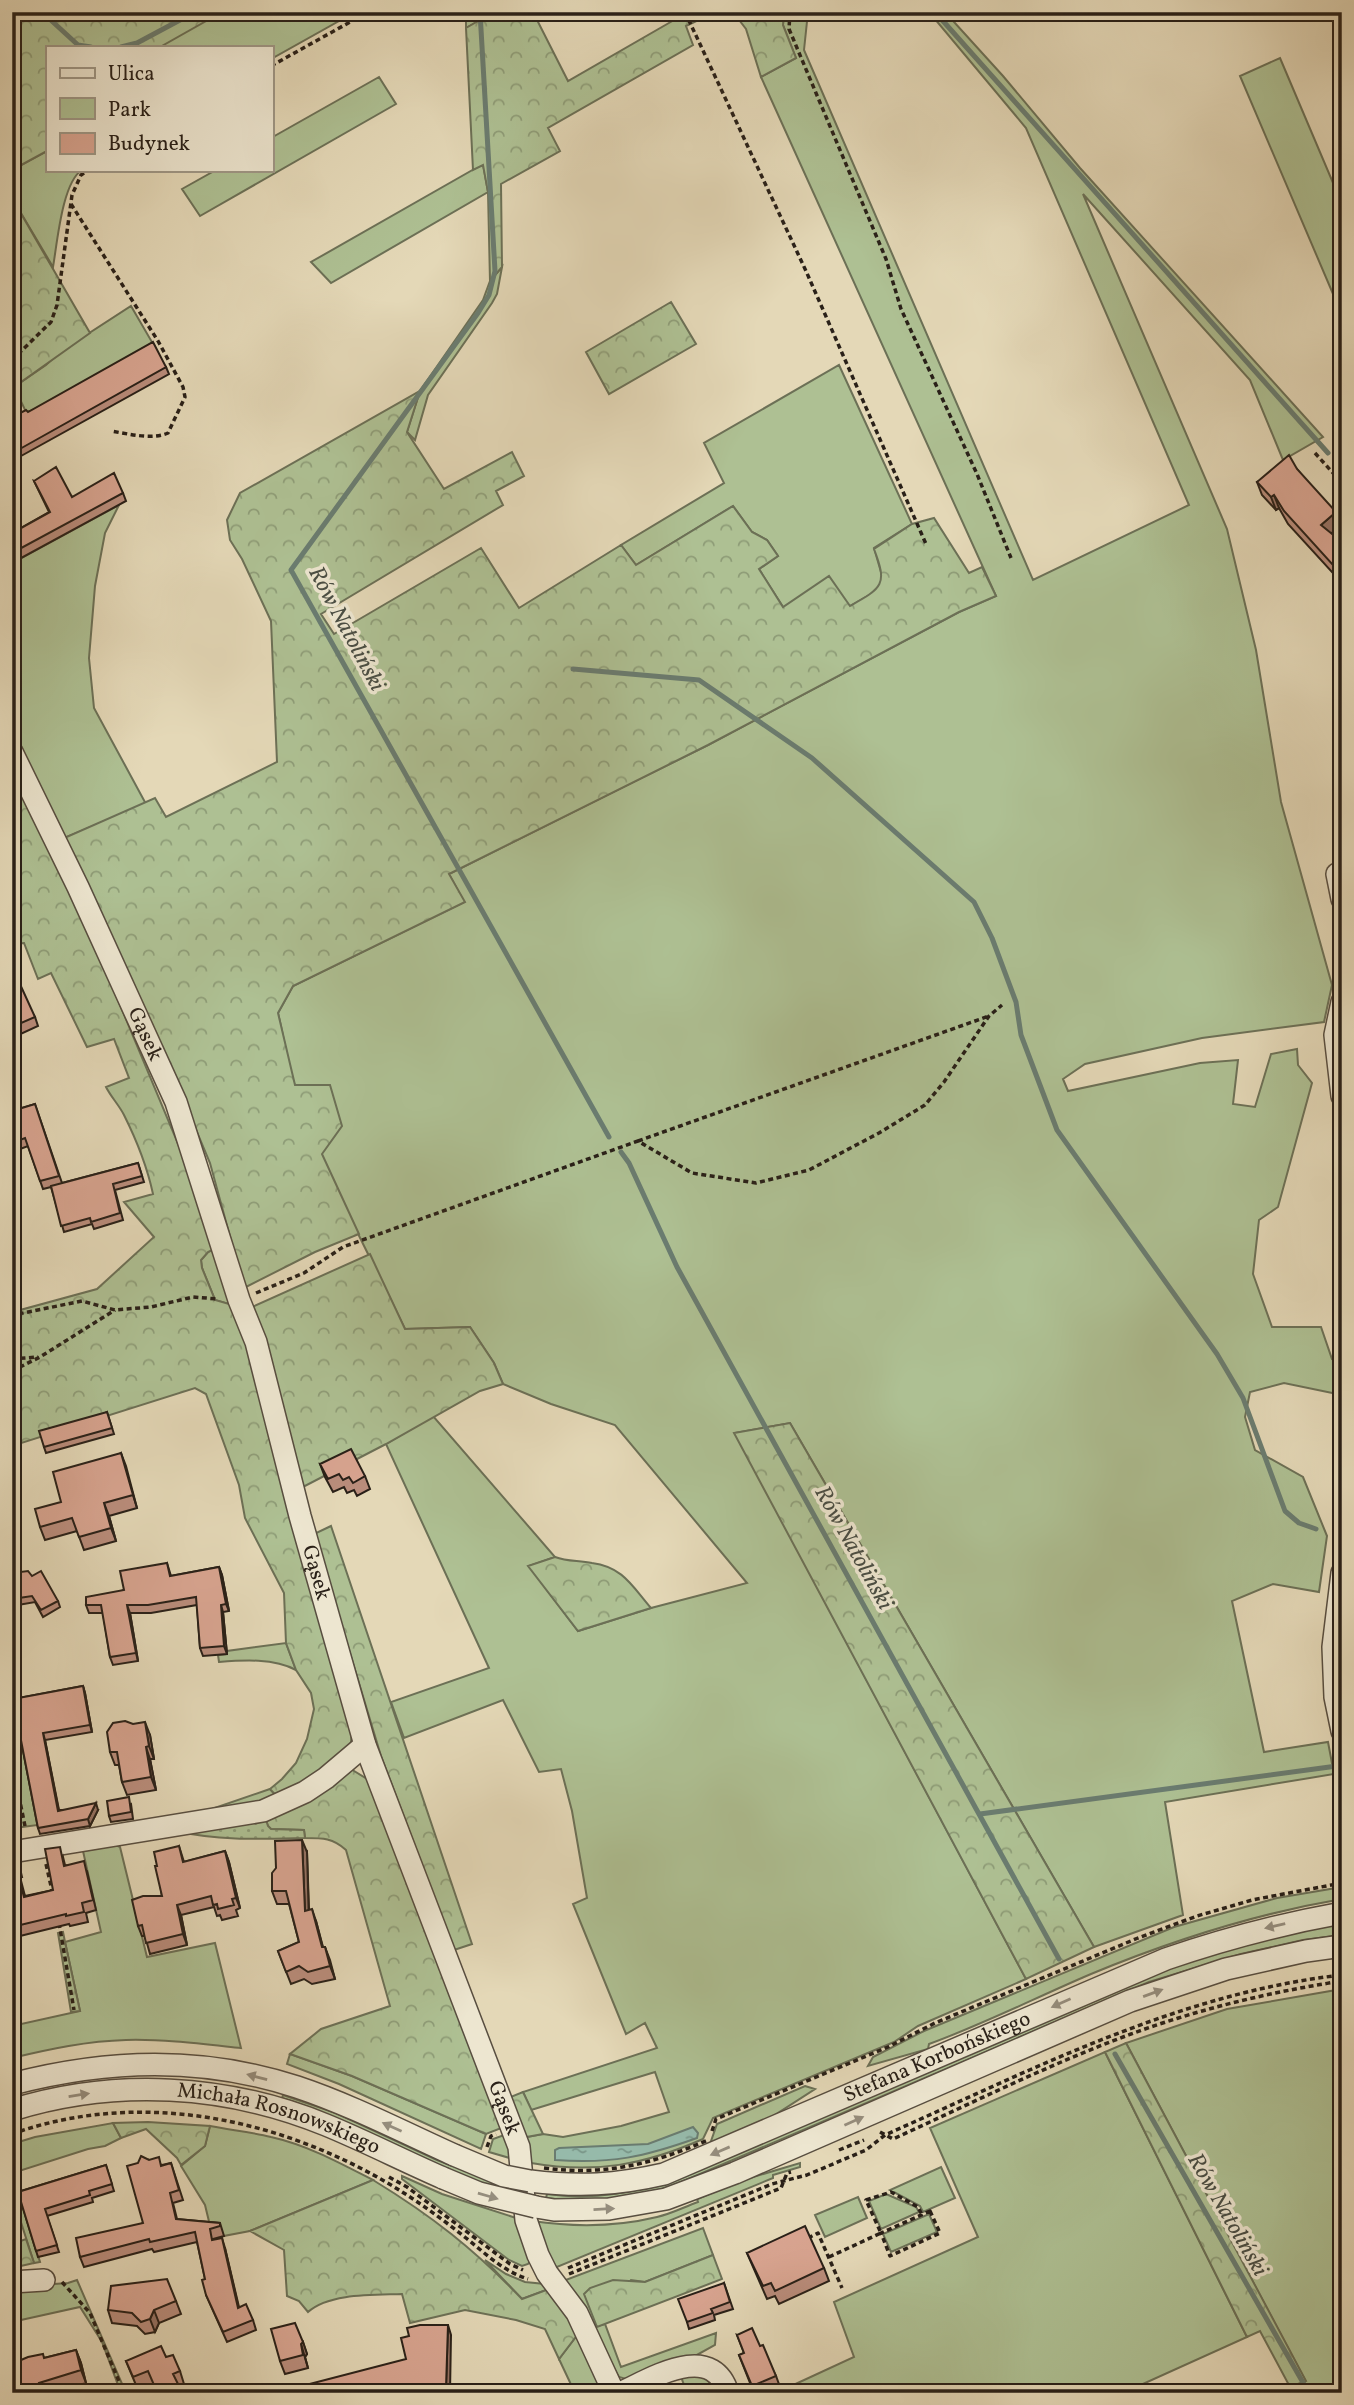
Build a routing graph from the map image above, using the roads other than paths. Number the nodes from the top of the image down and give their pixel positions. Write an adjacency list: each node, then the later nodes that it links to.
1 (12, 752): 8 (street, Gąsek)
2 (1337, 874): 3 (street)
3 (1342, 899)
4 (1342, 1002): 5 (street)
5 (1342, 1096)
6 (1342, 1573): 7 (street)
7 (1342, 1731)
8 (365, 1745): 9 (street); 18 (street, Gąsek)
9 (12, 1852)
10 (1342, 1913): 14 (street, Stefana Korbońskiego, one-way to 14)
11 (1342, 1946): 15 (street, Stefana Korbońskiego, one-way to 11)
12 (12, 2084): 14 (street, Michała Rosnowskiego, one-way to 12, bridge)
13 (18, 2117): 15 (street, Michała Rosnowskiego, one-way to 15, bridge)
14 (535, 2175)
15 (536, 2207)
16 (51, 2279): 17 (street)
17 (12, 2282)
18 (614, 2393)
19 (620, 2393): 20 (street)
20 (728, 2393)

